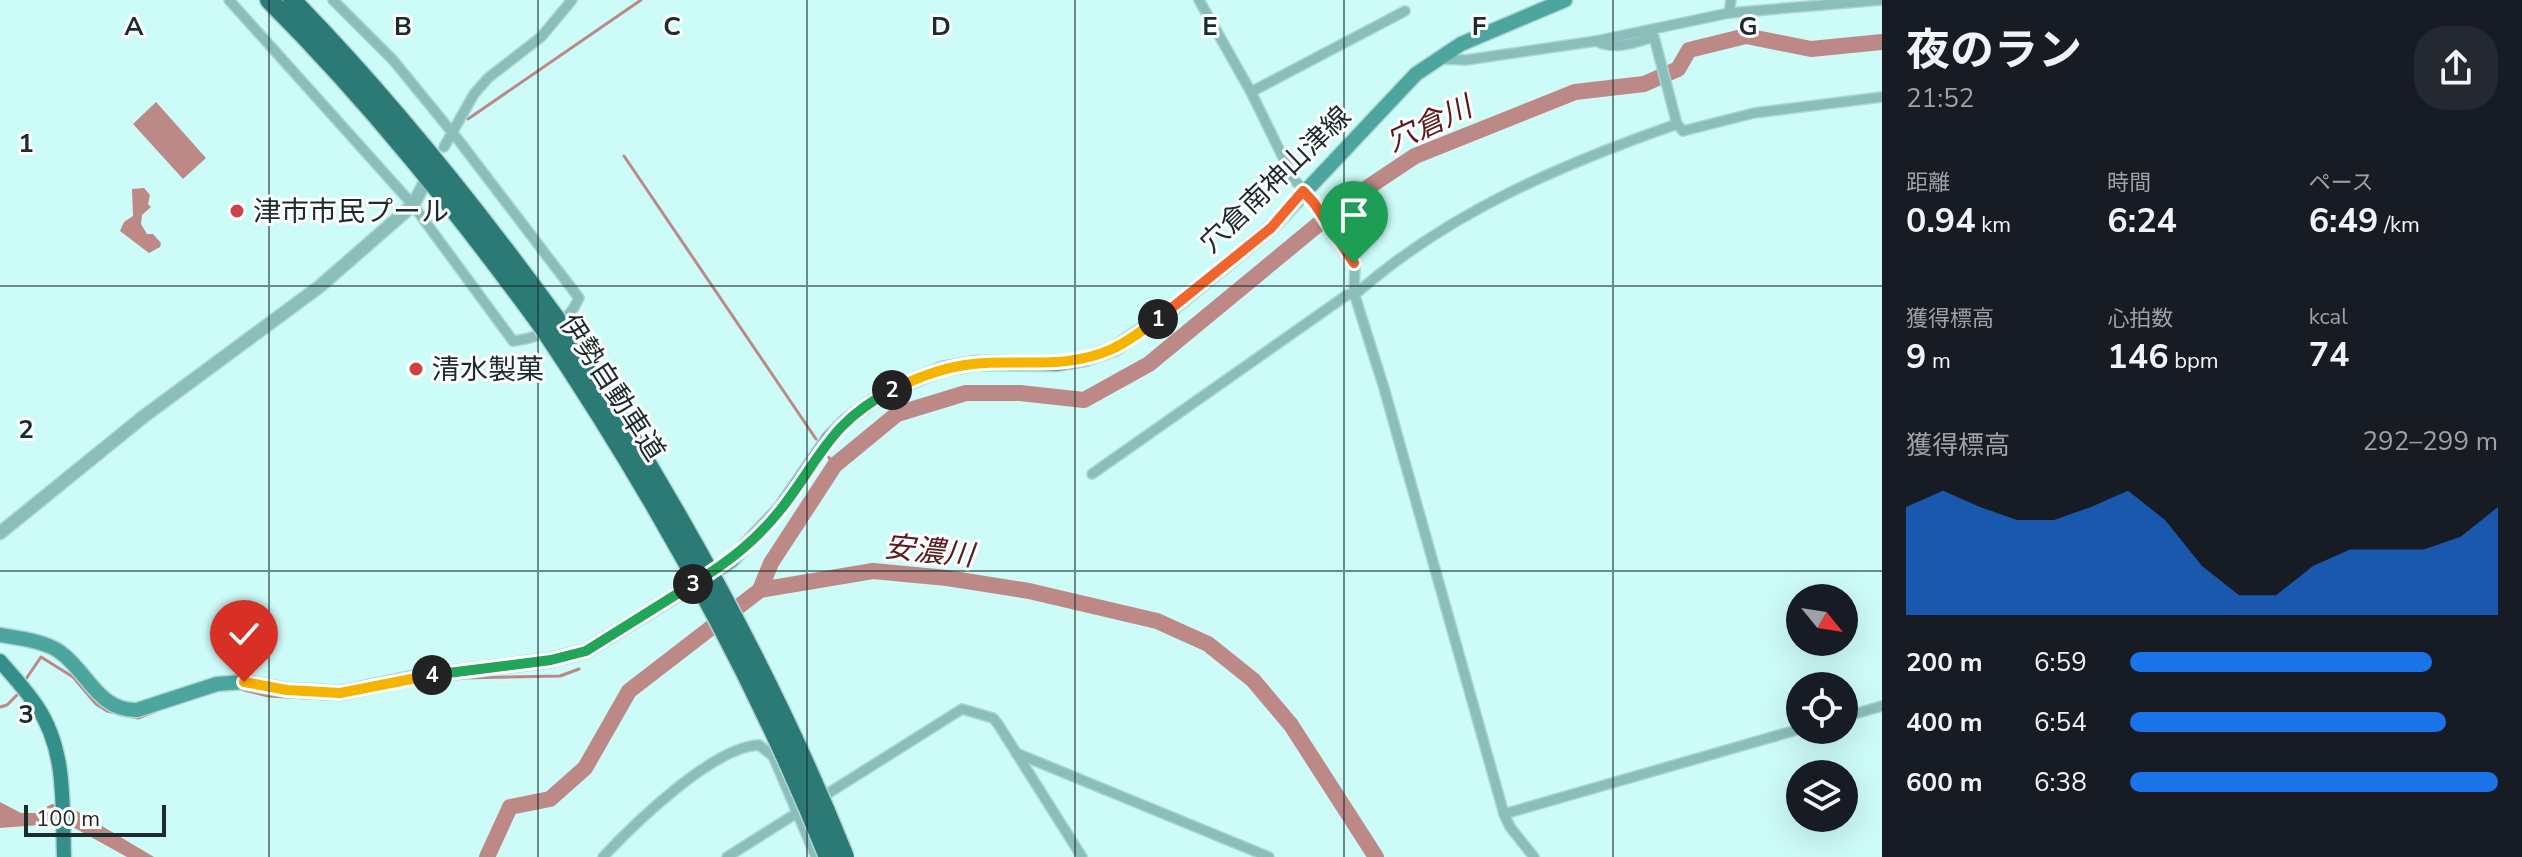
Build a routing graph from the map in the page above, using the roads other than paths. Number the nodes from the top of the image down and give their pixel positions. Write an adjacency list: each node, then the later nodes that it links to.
1 (229, 0): 21 (street)
2 (269, 0): 23 (highway, 伊勢自動車道)
3 (292, 0): 23 (highway, 伊勢自動車道)
4 (333, 0): 17 (street)
5 (572, 0): 17 (street)
6 (1199, 0): 14 (street)
7 (1565, 0): 13 (main road, 穴倉南神山津線)
8 (1731, 0): 11 (street)
9 (1882, 0): 11 (street)
10 (1405, 11): 14 (street)
11 (1729, 13): 12 (street)
12 (1596, 41): 13 (street); 16 (street)
13 (1436, 59): 20 (main road, 穴倉南神山津線)
14 (1251, 92): 20 (street)
15 (1882, 97): 16 (street)
16 (1676, 122): 22 (street)
17 (452, 135): 18 (street); 21 (street)
18 (444, 147)
19 (423, 186): 21 (street)
20 (1303, 191): 22 (street); 26 (main road, 穴倉南神山津線)
21 (413, 205): 25 (street)
22 (1354, 293): 24 (street); 33 (street)
23 (548, 322): 38 (highway, 伊勢自動車道, bridge); 39 (highway, 伊勢自動車道, bridge)
24 (1092, 474)
25 (0, 533)
26 (0, 635)
27 (0, 661): 34 (main road)
28 (1882, 706): 29 (street)
29 (1858, 713)
30 (1786, 733): 33 (street)
31 (1016, 753): 32 (street); 40 (street); 41 (street)
32 (798, 812): 35 (street); 36 (street); 37 (street)
33 (1504, 814): 42 (street)
34 (64, 857)
35 (603, 857)
36 (727, 857)
37 (816, 857)
38 (828, 857)
39 (845, 857)
40 (1082, 857)
41 (1269, 857)
42 (1534, 857)

